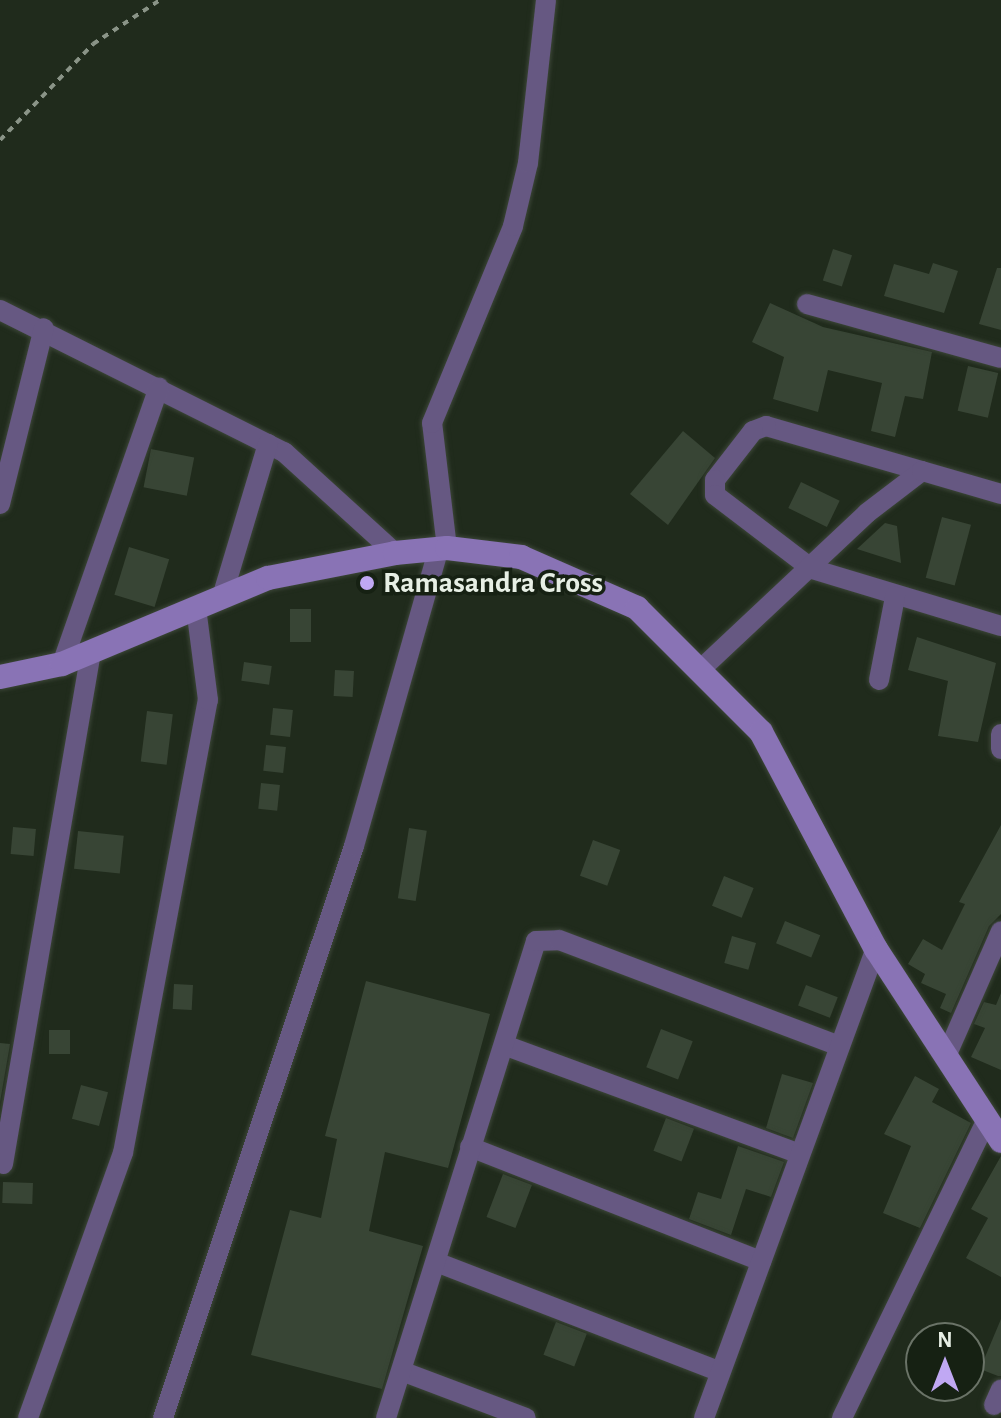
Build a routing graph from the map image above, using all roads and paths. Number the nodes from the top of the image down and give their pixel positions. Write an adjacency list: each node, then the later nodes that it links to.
1 (160, 0): 3 (path)
2 (546, 0): 13 (street)
3 (0, 140)
4 (807, 304): 7 (street)
5 (0, 310): 6 (street)
6 (44, 328): 8 (street); 12 (street)
7 (1001, 358)
8 (159, 387): 9 (street); 21 (street)
9 (268, 444): 14 (street); 16 (street)
10 (922, 471): 11 (street); 15 (street); 15 (street)
11 (1001, 494)
12 (0, 504)
13 (443, 548): 14 (main road); 22 (main road); 41 (street)
14 (395, 553): 16 (main road)
15 (812, 569): 17 (street); 22 (street)
16 (222, 597): 18 (main road)
17 (895, 597): 19 (street); 24 (street)
18 (196, 608): 20 (main road); 40 (street)
19 (1001, 626)
20 (91, 652): 21 (main road); 35 (street)
21 (62, 664): 23 (main road)
22 (700, 670): 28 (main road)
23 (0, 677)
24 (879, 680)
25 (1001, 734): 26 (street)
26 (1001, 749)
27 (1001, 931): 31 (street)
28 (876, 949): 30 (street); 31 (main road)
29 (504, 1045): 30 (street); 33 (street); 34 (street)
30 (840, 1046): 34 (street)
31 (947, 1054): 32 (main road)
32 (993, 1133): 45 (street)
33 (470, 1147): 36 (street); 37 (street)
34 (800, 1154): 36 (street)
35 (3, 1164)
36 (761, 1261): 39 (street)
37 (436, 1262): 38 (street); 39 (street)
38 (404, 1372): 42 (street); 43 (street)
39 (721, 1372): 44 (street)
40 (28, 1418)
41 (163, 1418)
42 (386, 1418)
43 (526, 1418)
44 (704, 1418)
45 (842, 1418)

